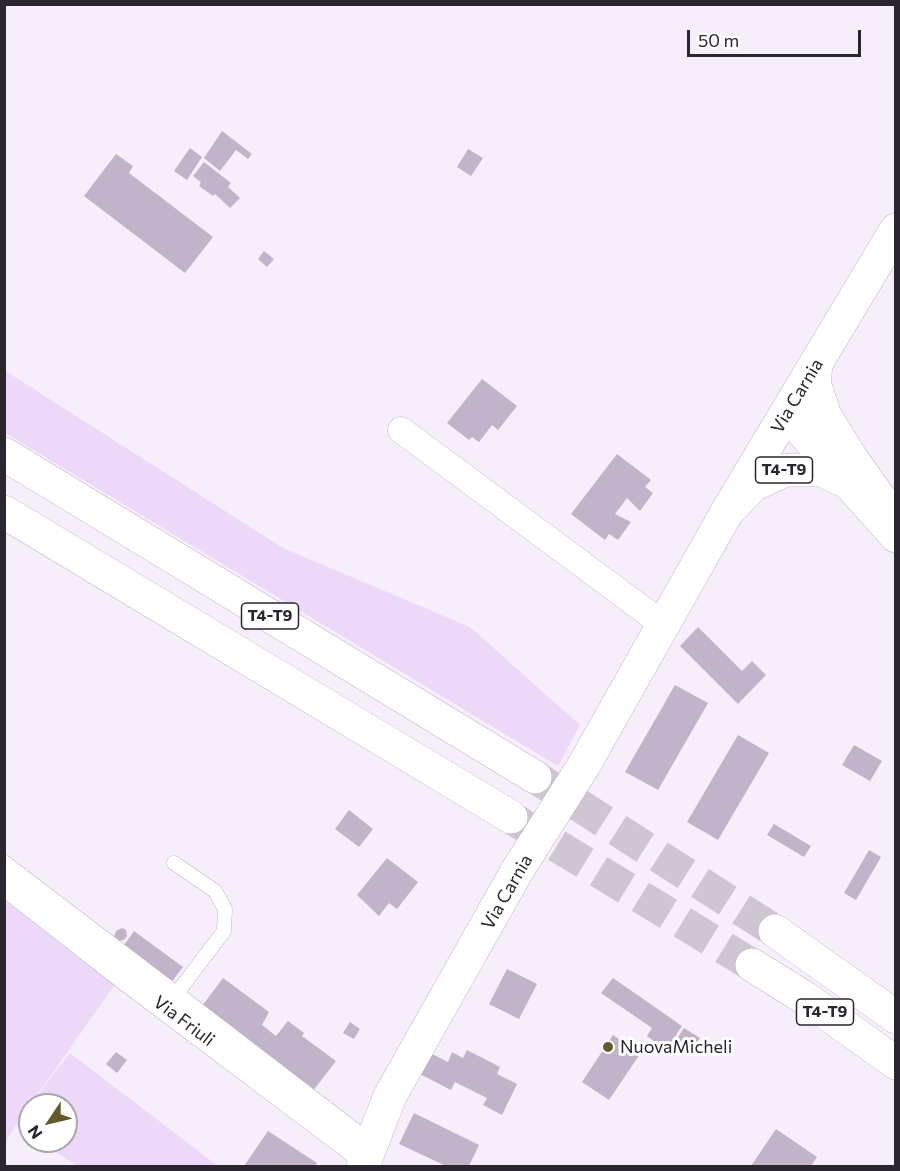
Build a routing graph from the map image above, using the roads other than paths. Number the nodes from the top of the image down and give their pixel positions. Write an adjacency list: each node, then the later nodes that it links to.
1 (896, 230): 2 (main road, Via Carnia)
2 (809, 406): 5 (main road, T4-T9); 7 (main road, Via Carnia)
3 (400, 430): 12 (street)
4 (4, 454): 13 (main road, T4-T9)
5 (862, 490): 7 (main road, T4-T9); 8 (main road, T4-T9); 9 (main road, T4-T9); 10 (main road, T4-T9); 11 (main road, T4-T9)
6 (4, 512): 14 (main road, T4-T9)
7 (727, 512): 12 (main road, Via Carnia)
8 (896, 514)
9 (896, 521)
10 (896, 536)
11 (896, 548)
12 (664, 625): 23 (main road, Via Carnia, bridge)
13 (535, 777)
14 (511, 817)
15 (4, 862): 20 (lane)
16 (174, 863): 20 (lane)
17 (4, 882): 23 (street, Via Friuli)
18 (779, 934): 21 (main road, T4-T9)
19 (752, 965): 22 (main road, T4-T9)
20 (179, 995): 23 (lane)
21 (894, 999)
22 (896, 1063)
23 (366, 1160)

